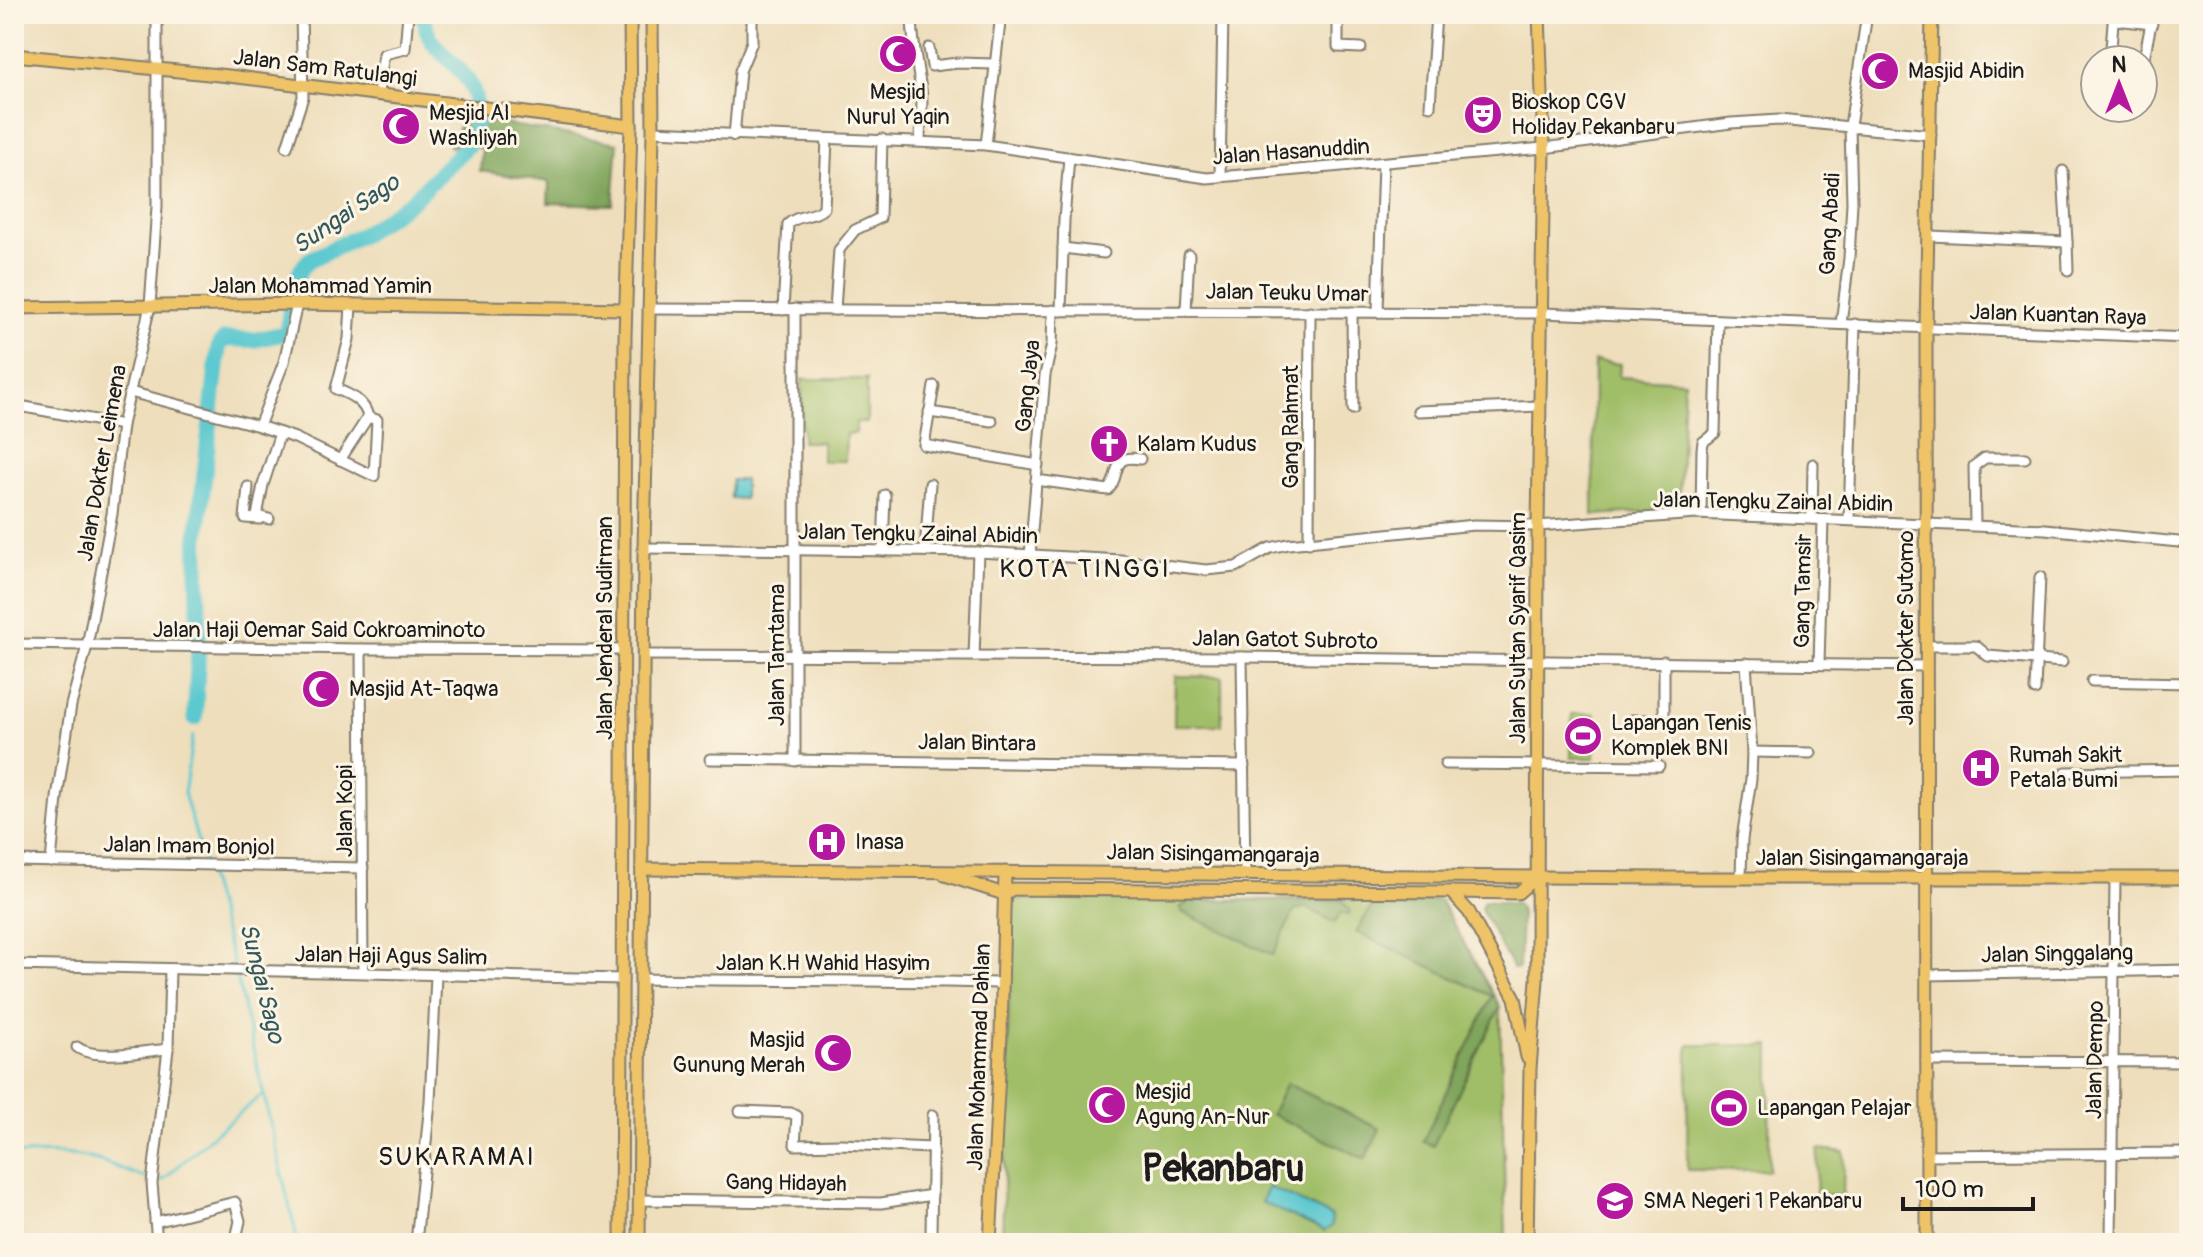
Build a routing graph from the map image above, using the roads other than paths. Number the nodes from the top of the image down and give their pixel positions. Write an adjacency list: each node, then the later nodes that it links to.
1 (157, 14): 24 (street, Jalan Dokter Leimena)
2 (301, 14): 25 (street)
3 (408, 14): 26 (street)
4 (630, 14): 28 (main road, Jalan Jenderal Sudirman)
5 (652, 14): 30 (main road, Jalan Jenderal Sudirman)
6 (752, 14): 32 (street)
7 (912, 14): 35 (street)
8 (1001, 14): 23 (street)
9 (1223, 14): 42 (street)
10 (1338, 14): 21 (street)
11 (1347, 14): 12 (street)
12 (1398, 14)
13 (1436, 14): 27 (street)
14 (1539, 14): 38 (main road, Jalan Sultan Syarif Qasim)
15 (1867, 14): 29 (street, Gang Abadi)
16 (1932, 14): 31 (main road, Jalan Dokter Sutomo)
17 (2152, 19): 18 (street); 19 (street)
18 (2111, 44)
19 (2147, 44)
20 (929, 48): 23 (street)
21 (1361, 48)
22 (14, 55): 24 (main road, Jalan Sam Ratulangi)
23 (994, 64): 36 (street)
24 (157, 68): 25 (main road, Jalan Sam Ratulangi); 53 (street, Jalan Dokter Leimena)
25 (303, 85): 26 (main road, Jalan Sam Ratulangi); 37 (street)
26 (378, 93): 28 (main road, Jalan Sam Ratulangi)
27 (1430, 106)
28 (631, 126): 49 (main road, Jalan Jenderal Sudirman)
29 (1850, 126): 31 (street, Jalan Hasanuddin); 38 (street, Jalan Hasanuddin); 65 (street, Gang Abadi)
30 (653, 131): 32 (street, Jalan Hasanuddin); 50 (main road, Jalan Jenderal Sudirman)
31 (1931, 135): 43 (main road, Jalan Dokter Sutomo)
32 (734, 136): 33 (street, Jalan Hasanuddin)
33 (827, 139): 34 (street, Jalan Hasanuddin); 56 (street)
34 (882, 139): 35 (street, Jalan Hasanuddin); 57 (street)
35 (920, 141): 36 (street, Jalan Hasanuddin)
36 (986, 145): 39 (street, Jalan Hasanuddin)
37 (287, 147)
38 (1544, 148): 40 (street, Jalan Hasanuddin); 63 (main road, Jalan Sultan Syarif Qasim)
39 (1069, 157): 42 (street, Jalan Hasanuddin); 45 (street, Gang Jaya)
40 (1383, 163): 42 (street, Jalan Hasanuddin); 62 (street)
41 (2063, 171): 44 (street)
42 (1220, 177)
43 (1930, 236): 44 (street); 67 (main road, Jalan Dokter Sutomo)
44 (2067, 242): 48 (street)
45 (1063, 248): 46 (street); 59 (street, Gang Jaya)
46 (1104, 253)
47 (1189, 255): 58 (street)
48 (2068, 270)
49 (625, 302): 50 (main road, Jalan Mohammad Yamin); 52 (main road, Jalan Mohammad Yamin); 69 (main road, Jalan Jenderal Sudirman)
50 (648, 302): 56 (street, Jalan Teuku Umar); 68 (main road, Jalan Jenderal Sudirman)
51 (291, 304): 52 (main road, Jalan Mohammad Yamin); 53 (main road, Jalan Mohammad Yamin); 81 (street)
52 (351, 305): 78 (street)
53 (150, 306): 54 (main road, Jalan Mohammad Yamin); 72 (street, Jalan Dokter Leimena)
54 (14, 308)
55 (795, 309): 56 (street, Jalan Teuku Umar); 57 (street, Jalan Teuku Umar); 101 (street, Jalan Tamtama)
56 (783, 310)
57 (835, 310): 59 (street, Jalan Teuku Umar)
58 (1186, 310): 59 (street, Jalan Teuku Umar); 60 (street, Jalan Teuku Umar)
59 (1057, 311): 87 (street, Gang Jaya)
60 (1310, 311): 61 (street, Jalan Teuku Umar); 98 (street, Gang Rahmat)
61 (1352, 312): 62 (street, Jalan Teuku Umar); 75 (street)
62 (1378, 312): 63 (street, Jalan Teuku Umar)
63 (1542, 313): 64 (street, Jalan Teuku Umar); 74 (main road, Jalan Sultan Syarif Qasim)
64 (1718, 320): 65 (street, Jalan Teuku Umar); 92 (street)
65 (1841, 324): 66 (street, Jalan Teuku Umar)
66 (1855, 324): 67 (street, Jalan Teuku Umar); 94 (street)
67 (1926, 328): 70 (street, Jalan Kuantan Raya); 95 (main road, Jalan Dokter Sutomo)
68 (648, 336): 69 (main road); 100 (main road, Jalan Jenderal Sudirman)
69 (625, 337): 111 (main road, Jalan Jenderal Sudirman)
70 (2189, 338)
71 (934, 386): 77 (street, Gang Jaya)
72 (130, 392): 80 (street, Jalan Dokter Leimena); 81 (street)
73 (14, 405): 80 (street)
74 (1540, 406): 76 (street); 97 (main road, Jalan Sultan Syarif Qasim)
75 (1353, 409)
76 (1418, 411)
77 (929, 412): 79 (street, Gang Jaya); 87 (street, Gang Jaya)
78 (368, 417): 85 (street); 85 (street)
79 (992, 421)
80 (122, 425): 108 (street, Jalan Dokter Leimena)
81 (259, 426): 82 (street)
82 (280, 433): 85 (street); 90 (street)
83 (2025, 458): 96 (street)
84 (1140, 459): 88 (street)
85 (340, 460)
86 (1813, 464): 93 (street, Gang Tamsir)
87 (1038, 465): 88 (street, Gang Jaya)
88 (1036, 480): 105 (street, Gang Jaya)
89 (930, 484): 103 (street)
90 (248, 487)
91 (885, 495): 102 (street)
92 (1701, 514): 93 (street, Jalan Tengku Zainal Abidin); 97 (street, Jalan Tengku Zainal Abidin)
93 (1818, 519): 94 (street, Jalan Tengku Zainal Abidin); 121 (street, Gang Tamsir)
94 (1849, 520): 95 (street, Jalan Tengku Zainal Abidin)
95 (1927, 523): 96 (street, Jalan Tengku Zainal Abidin); 109 (main road, Jalan Dokter Sutomo)
96 (1975, 525): 99 (street, Jalan Tengku Zainal Abidin)
97 (1538, 526): 98 (street, Jalan Tengku Zainal Abidin); 117 (main road, Jalan Sultan Syarif Qasim)
98 (1309, 543): 105 (street, Jalan Tengku Zainal Abidin)
99 (2189, 543)
100 (644, 548): 101 (street, Jalan Tengku Zainal Abidin); 112 (main road, Jalan Jenderal Sudirman)
101 (795, 549): 102 (street, Jalan Tengku Zainal Abidin); 113 (street, Jalan Tamtama)
102 (883, 551): 103 (street, Jalan Tengku Zainal Abidin)
103 (925, 551): 104 (street, Jalan Tengku Zainal Abidin)
104 (978, 552): 105 (street, Jalan Tengku Zainal Abidin); 114 (street)
105 (1030, 555)
106 (2040, 577): 116 (street)
107 (14, 644): 108 (street, Jalan Haji Oemar Said Cokroaminoto)
108 (87, 646): 110 (street, Jalan Haji Oemar Said Cokroaminoto); 138 (street, Jalan Dokter Leimena)
109 (1926, 646): 116 (street); 122 (main road, Jalan Dokter Sutomo)
110 (361, 649): 111 (street, Jalan Haji Oemar Said Cokroaminoto); 139 (street, Jalan Kopi)
111 (624, 650): 159 (main road, Jalan Jenderal Sudirman)
112 (644, 655): 113 (street, Jalan Gatot Subroto); 140 (main road, Jalan Jenderal Sudirman)
113 (794, 656): 114 (street, Jalan Gatot Subroto); 130 (street, Jalan Tamtama)
114 (974, 656): 115 (street, Jalan Gatot Subroto)
115 (1242, 657): 117 (street, Jalan Gatot Subroto); 133 (street)
116 (2037, 660): 119 (street); 125 (street)
117 (1538, 661): 118 (street, Jalan Gatot Subroto); 132 (main road, Jalan Sultan Syarif Qasim)
118 (1664, 661): 120 (street, Jalan Gatot Subroto); 126 (street)
119 (2062, 662)
120 (1746, 663): 121 (street, Jalan Gatot Subroto); 127 (street)
121 (1819, 664): 122 (street, Jalan Gatot Subroto)
122 (1926, 666): 146 (main road, Jalan Dokter Sutomo)
123 (2092, 681): 124 (street)
124 (2189, 683)
125 (2035, 690)
126 (1631, 720)
127 (1752, 752): 128 (street); 145 (street)
128 (1811, 753)
129 (710, 759): 130 (street, Jalan Bintara)
130 (795, 761): 133 (street, Jalan Bintara)
131 (1445, 764): 132 (street)
132 (1537, 765): 134 (street); 144 (main road, Jalan Sultan Syarif Qasim)
133 (1244, 766): 143 (street)
134 (1659, 766)
135 (2189, 770): 136 (street)
136 (2066, 772)
137 (14, 861): 138 (street, Jalan Imam Bonjol)
138 (51, 862): 139 (street, Jalan Imam Bonjol)
139 (363, 868): 156 (street, Jalan Kopi)
140 (642, 869): 141 (main road, Jalan Sisingamangaraja); 160 (main road, Jalan Jenderal Sudirman)
141 (937, 872): 142 (main road, Jalan Sisingamangaraja); 151 (main road, Jalan Sisingamangaraja)
142 (1005, 872): 143 (main road, Jalan Sisingamangaraja); 151 (main road, Jalan Mohammad Dahlan)
143 (1245, 875): 144 (main road, Jalan Sisingamangaraja); 149 (main road)
144 (1536, 877): 145 (main road, Jalan Sisingamangaraja); 150 (main road, Jalan Sisingamangaraja); 167 (main road, Jalan Sultan Syarif Qasim)
145 (1741, 878): 146 (main road, Jalan Sisingamangaraja)
146 (1925, 878): 147 (main road, Jalan Sisingamangaraja); 157 (main road, Jalan Dokter Sutomo)
147 (2115, 878): 148 (main road, Jalan Sisingamangaraja); 154 (street, Jalan Dempo)
148 (2189, 878)
149 (1271, 890): 150 (main road, Jalan Sisingamangaraja); 151 (main road, Jalan Sisingamangaraja)
150 (1451, 892): 167 (main road)
151 (1004, 894): 161 (main road, Jalan Mohammad Dahlan)
152 (14, 965): 153 (street, Jalan Haji Agus Salim)
153 (170, 969): 156 (street, Jalan Haji Agus Salim); 163 (street)
154 (2114, 970): 155 (street, Jalan Singgalang); 157 (street, Jalan Singgalang); 165 (street, Jalan Dempo)
155 (2189, 970)
156 (363, 972): 158 (street, Jalan Haji Agus Salim)
157 (1926, 975): 164 (main road, Jalan Dokter Sutomo)
158 (436, 976): 159 (street, Jalan Haji Agus Salim); 179 (street)
159 (623, 979): 180 (main road, Jalan Jenderal Sudirman)
160 (642, 979): 161 (street, Jalan K.H Wahid Hasyim); 175 (main road, Jalan Jenderal Sudirman)
161 (1002, 986): 183 (main road, Jalan Mohammad Dahlan)
162 (77, 1047): 163 (street)
163 (168, 1049): 176 (street)
164 (1926, 1061): 165 (street); 173 (main road, Jalan Dokter Sutomo)
165 (2113, 1062): 166 (street); 171 (street, Jalan Dempo)
166 (2189, 1062)
167 (1530, 1069): 184 (main road, Jalan Sultan Syarif Qasim)
168 (740, 1111): 170 (street)
169 (933, 1115): 170 (street)
170 (932, 1148): 174 (street)
171 (2112, 1152): 172 (street); 173 (street); 186 (street, Jalan Dempo)
172 (2189, 1153)
173 (1926, 1155): 185 (main road, Jalan Dokter Sutomo)
174 (932, 1195): 175 (street, Gang Hidayah); 182 (street)
175 (640, 1200): 181 (main road, Jalan Jenderal Sudirman)
176 (155, 1222): 177 (street); 178 (street)
177 (157, 1243)
178 (235, 1243)
179 (416, 1243)
180 (621, 1243)
181 (639, 1243)
182 (928, 1243)
183 (990, 1243)
184 (1527, 1243)
185 (1927, 1243)
186 (2111, 1243)

